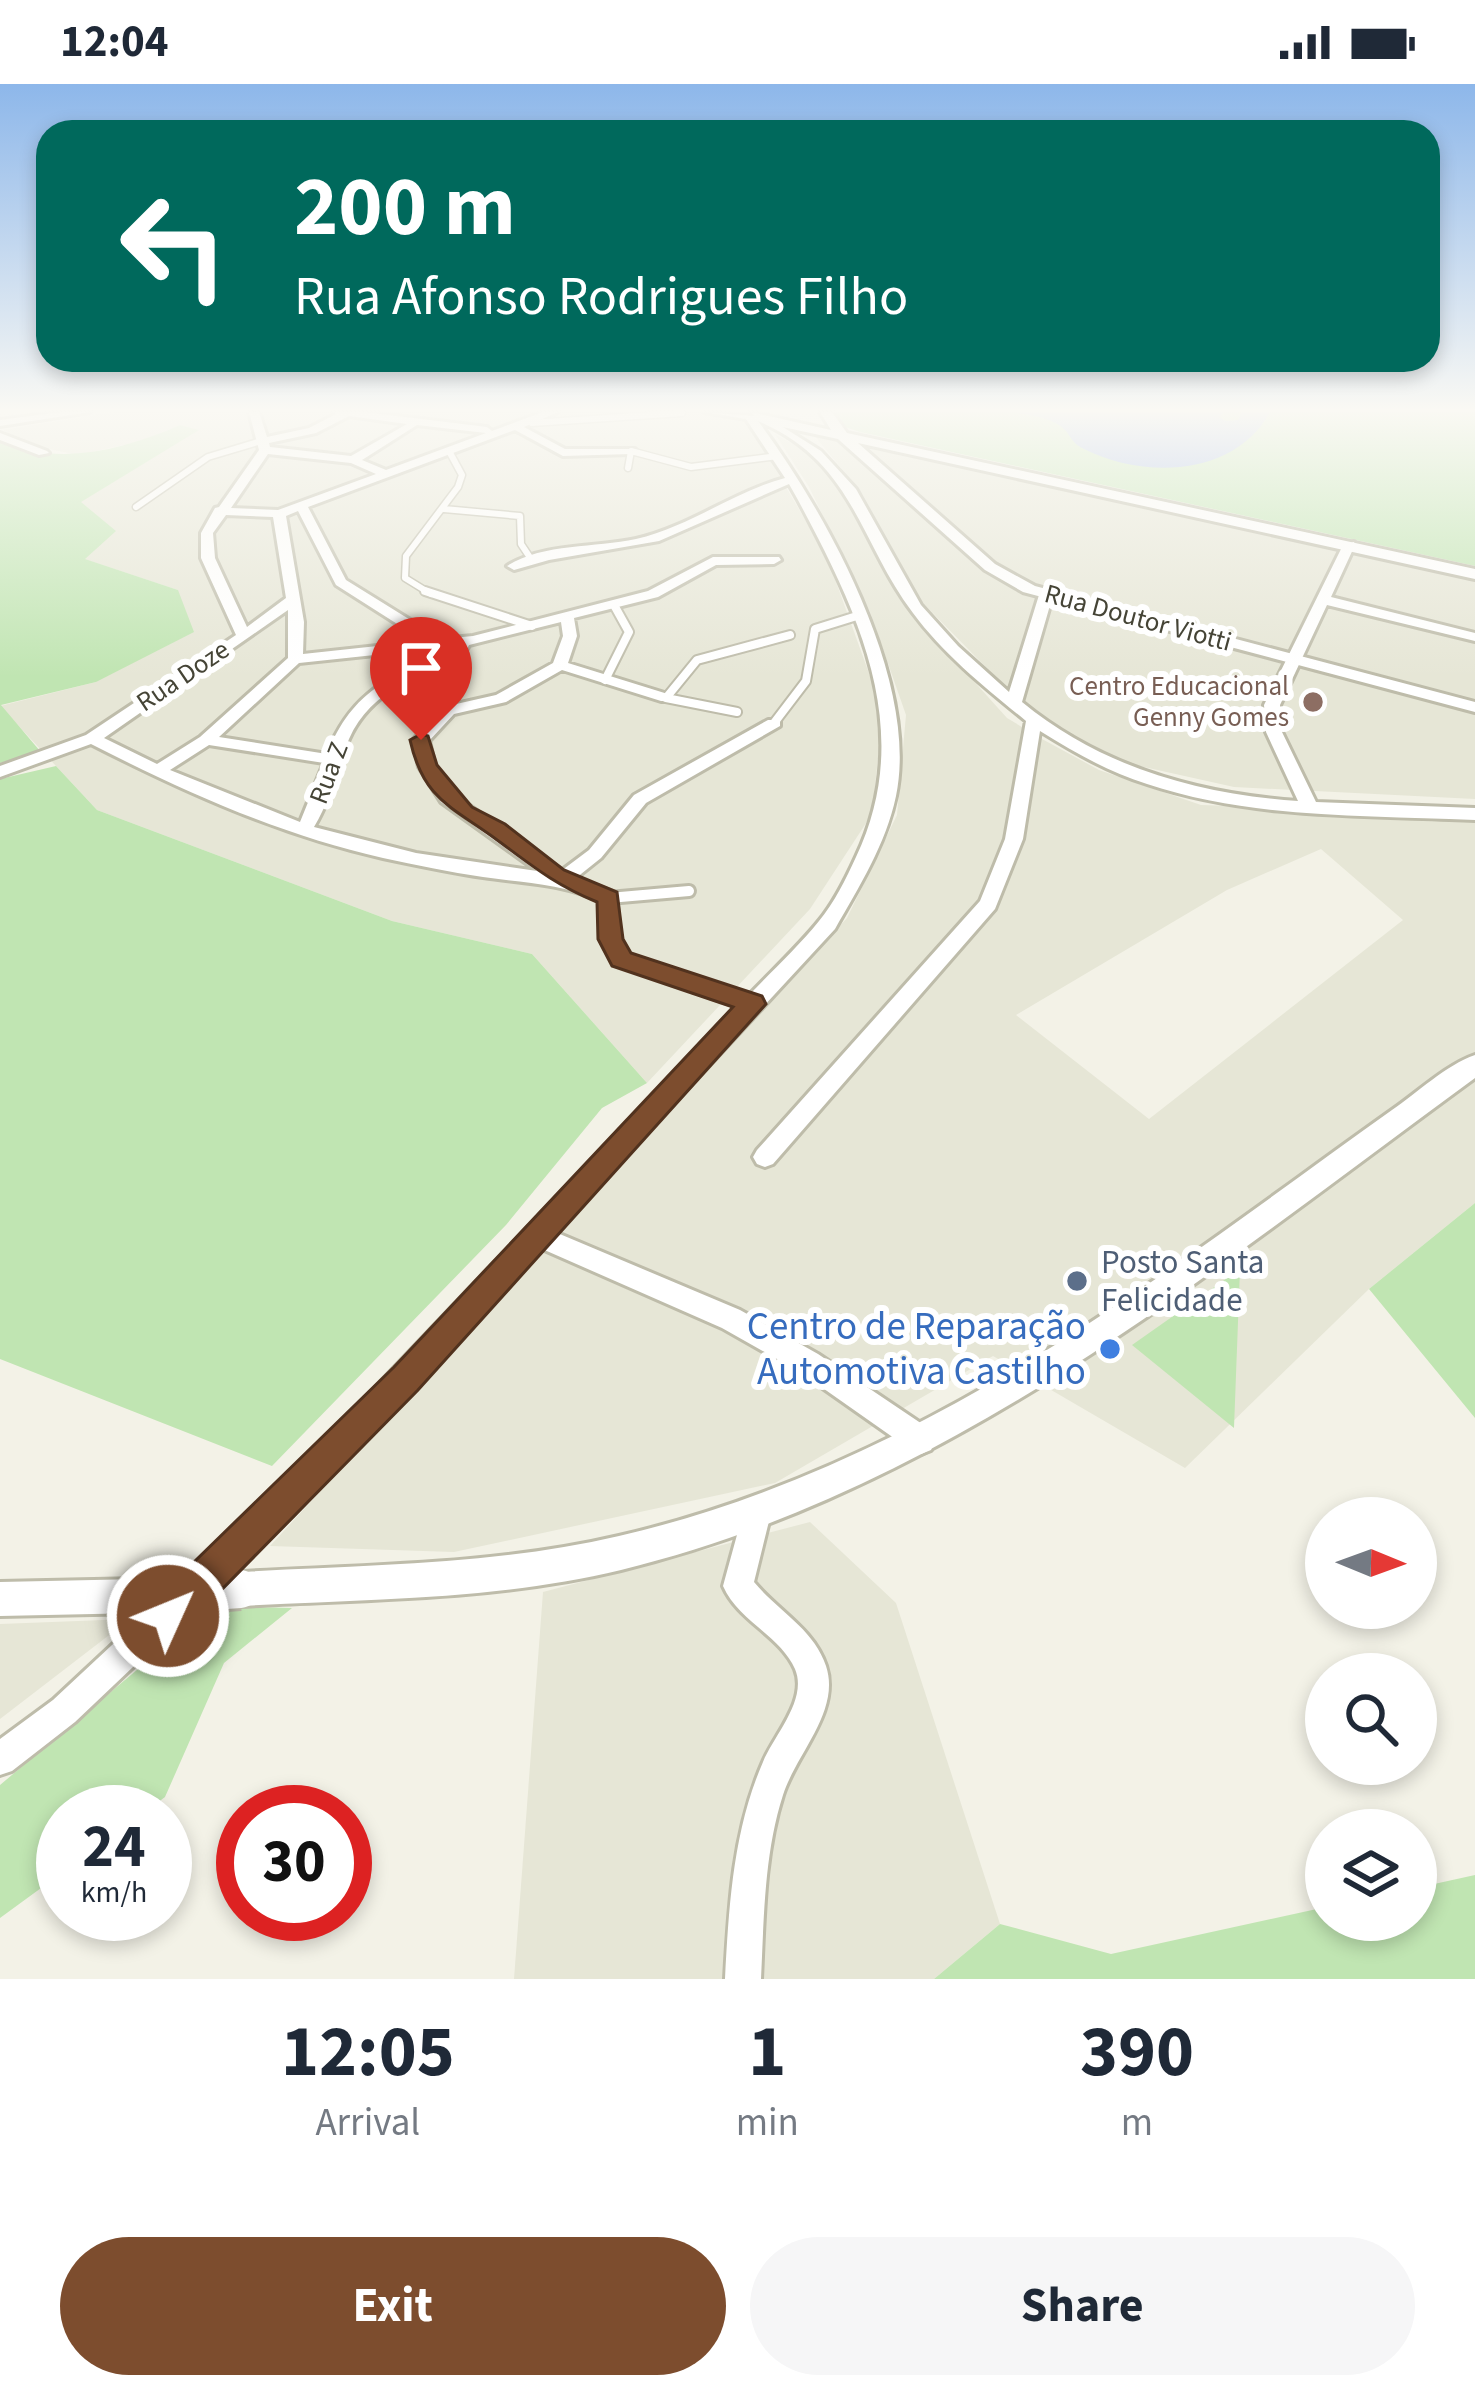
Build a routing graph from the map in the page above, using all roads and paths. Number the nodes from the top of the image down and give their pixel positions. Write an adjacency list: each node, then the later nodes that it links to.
1 (145, 500): 11 (lane)
2 (226, 500): 13 (street)
3 (315, 500): 10 (street)
4 (449, 500): 12 (lane)
5 (730, 500): 16 (street)
6 (805, 500): 24 (street)
7 (857, 500): 36 (street)
8 (919, 500): 20 (street, Rua Doutor Viotti)
9 (1147, 500): 15 (street)
10 (301, 506): 14 (street); 30 (street)
11 (136, 507)
12 (444, 509): 16 (lane); 26 (lane)
13 (219, 511): 14 (street); 28 (street, Rua Doze)
14 (279, 514): 21 (street)
15 (1349, 545): 19 (street); 22 (street)
16 (531, 559): 18 (street)
17 (774, 560): 23 (street, Rua Z)
18 (514, 566)
19 (1475, 574)
20 (1046, 595): 31 (street, Rua Doutor Viotti); 36 (street)
21 (293, 599): 28 (street); 32 (street)
22 (1322, 599): 29 (street); 31 (street)
23 (614, 605): 25 (street, Rua Z); 34 (lane)
24 (860, 615): 39 (lane); 52 (street)
25 (567, 618): 26 (street, Rua Z); 33 (street)
26 (532, 626): 30 (street, Rua Z)
27 (790, 635): 35 (lane)
28 (244, 636): 41 (street, Rua Doze)
29 (1475, 637)
30 (435, 651): 32 (street); 43 (street, Rua Z)
31 (1291, 657): 37 (street, Rua Doutor Viotti); 46 (street)
32 (295, 659): 42 (street)
33 (560, 664): 34 (street); 49 (street)
34 (604, 680): 35 (street)
35 (666, 698): 38 (lane)
36 (1013, 706): 40 (street)
37 (1475, 707)
38 (737, 712)
39 (774, 723): 49 (street)
40 (1033, 723): 46 (street); 54 (street)
41 (92, 738): 44 (street, Rua Doze); 45 (street)
42 (206, 740): 43 (street); 45 (street)
43 (334, 760): 48 (street, Rua Z)
44 (0, 772)
45 (156, 772): 48 (street)
46 (1309, 806): 47 (street)
47 (1475, 814)
48 (304, 829): 49 (street)
49 (560, 877): 51 (street)
50 (688, 891): 51 (lane)
51 (609, 898): 52 (street)
52 (753, 1004): 55 (street)
53 (1475, 1065): 56 (street)
54 (766, 1157)
55 (535, 1234): 56 (street); 59 (street)
56 (921, 1440): 57 (street)
57 (757, 1513): 58 (street, bridge); 60 (street)
58 (0, 1599)
59 (0, 1759)
60 (743, 1979)

